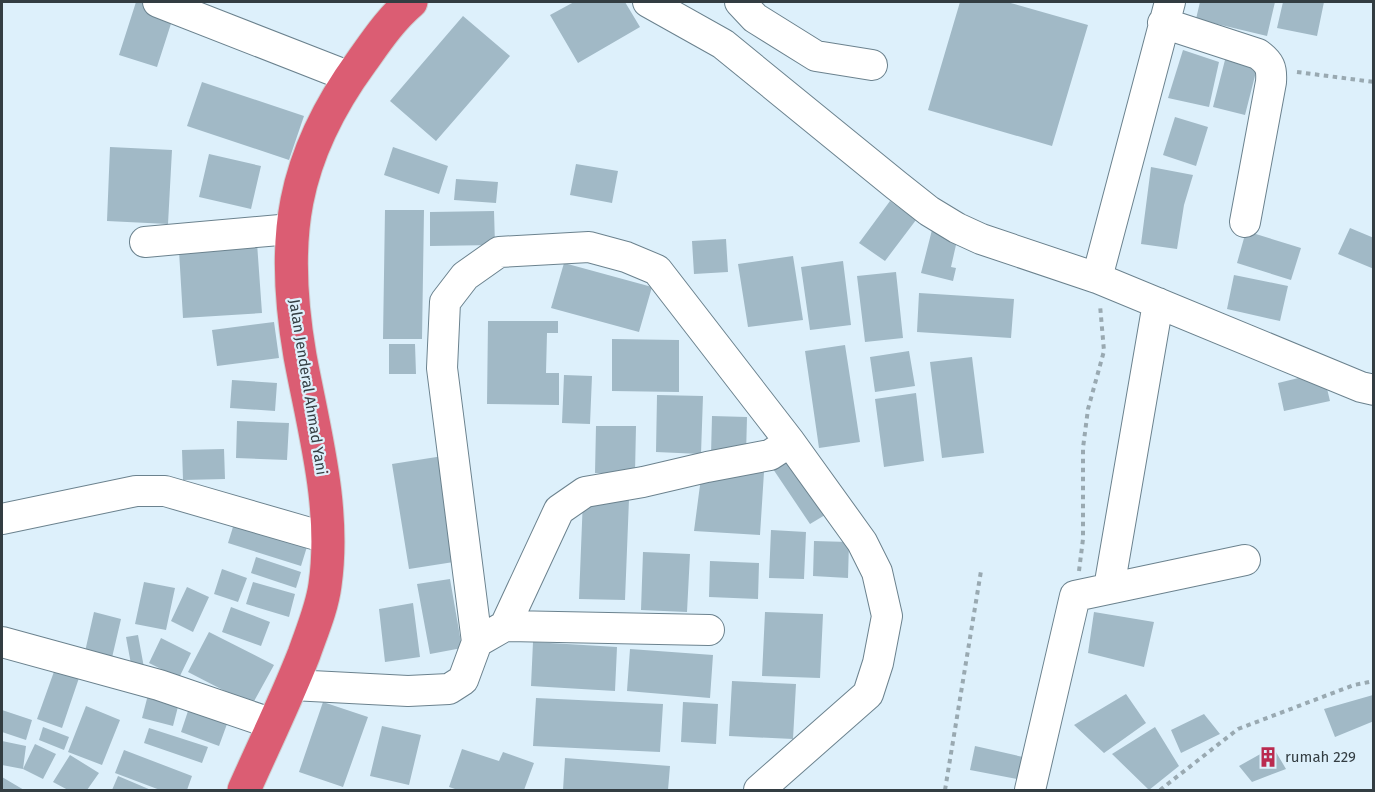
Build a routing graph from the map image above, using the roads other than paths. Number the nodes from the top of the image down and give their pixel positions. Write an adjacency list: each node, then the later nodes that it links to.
1 (158, 2): 7 (street)
2 (411, 2): 7 (highway, Jalan Jenderal Ahmad Yani)
3 (648, 2): 11 (street)
4 (740, 2): 6 (street)
5 (1167, 12): 8 (street); 11 (street)
6 (872, 65)
7 (350, 77): 9 (highway, Jalan Jenderal Ahmad Yani)
8 (1245, 222)
9 (291, 229): 10 (street); 16 (highway, Jalan Jenderal Ahmad Yani)
10 (145, 242)
11 (1097, 278): 12 (street)
12 (1158, 303): 13 (street); 18 (street)
13 (1374, 390)
14 (790, 442): 19 (street); 22 (street); 26 (street)
15 (2, 519): 16 (street)
16 (327, 538): 23 (highway, Jalan Jenderal Ahmad Yani)
17 (1245, 560): 18 (street)
18 (1109, 588): 27 (street)
19 (505, 626): 20 (street); 22 (street)
20 (709, 630)
21 (2, 642): 24 (street)
22 (477, 642): 23 (street)
23 (292, 685): 24 (highway, Jalan Jenderal Ahmad Yani)
24 (273, 724): 25 (highway, Jalan Jenderal Ahmad Yani)
25 (244, 790)
26 (759, 790)
27 (1030, 790)

